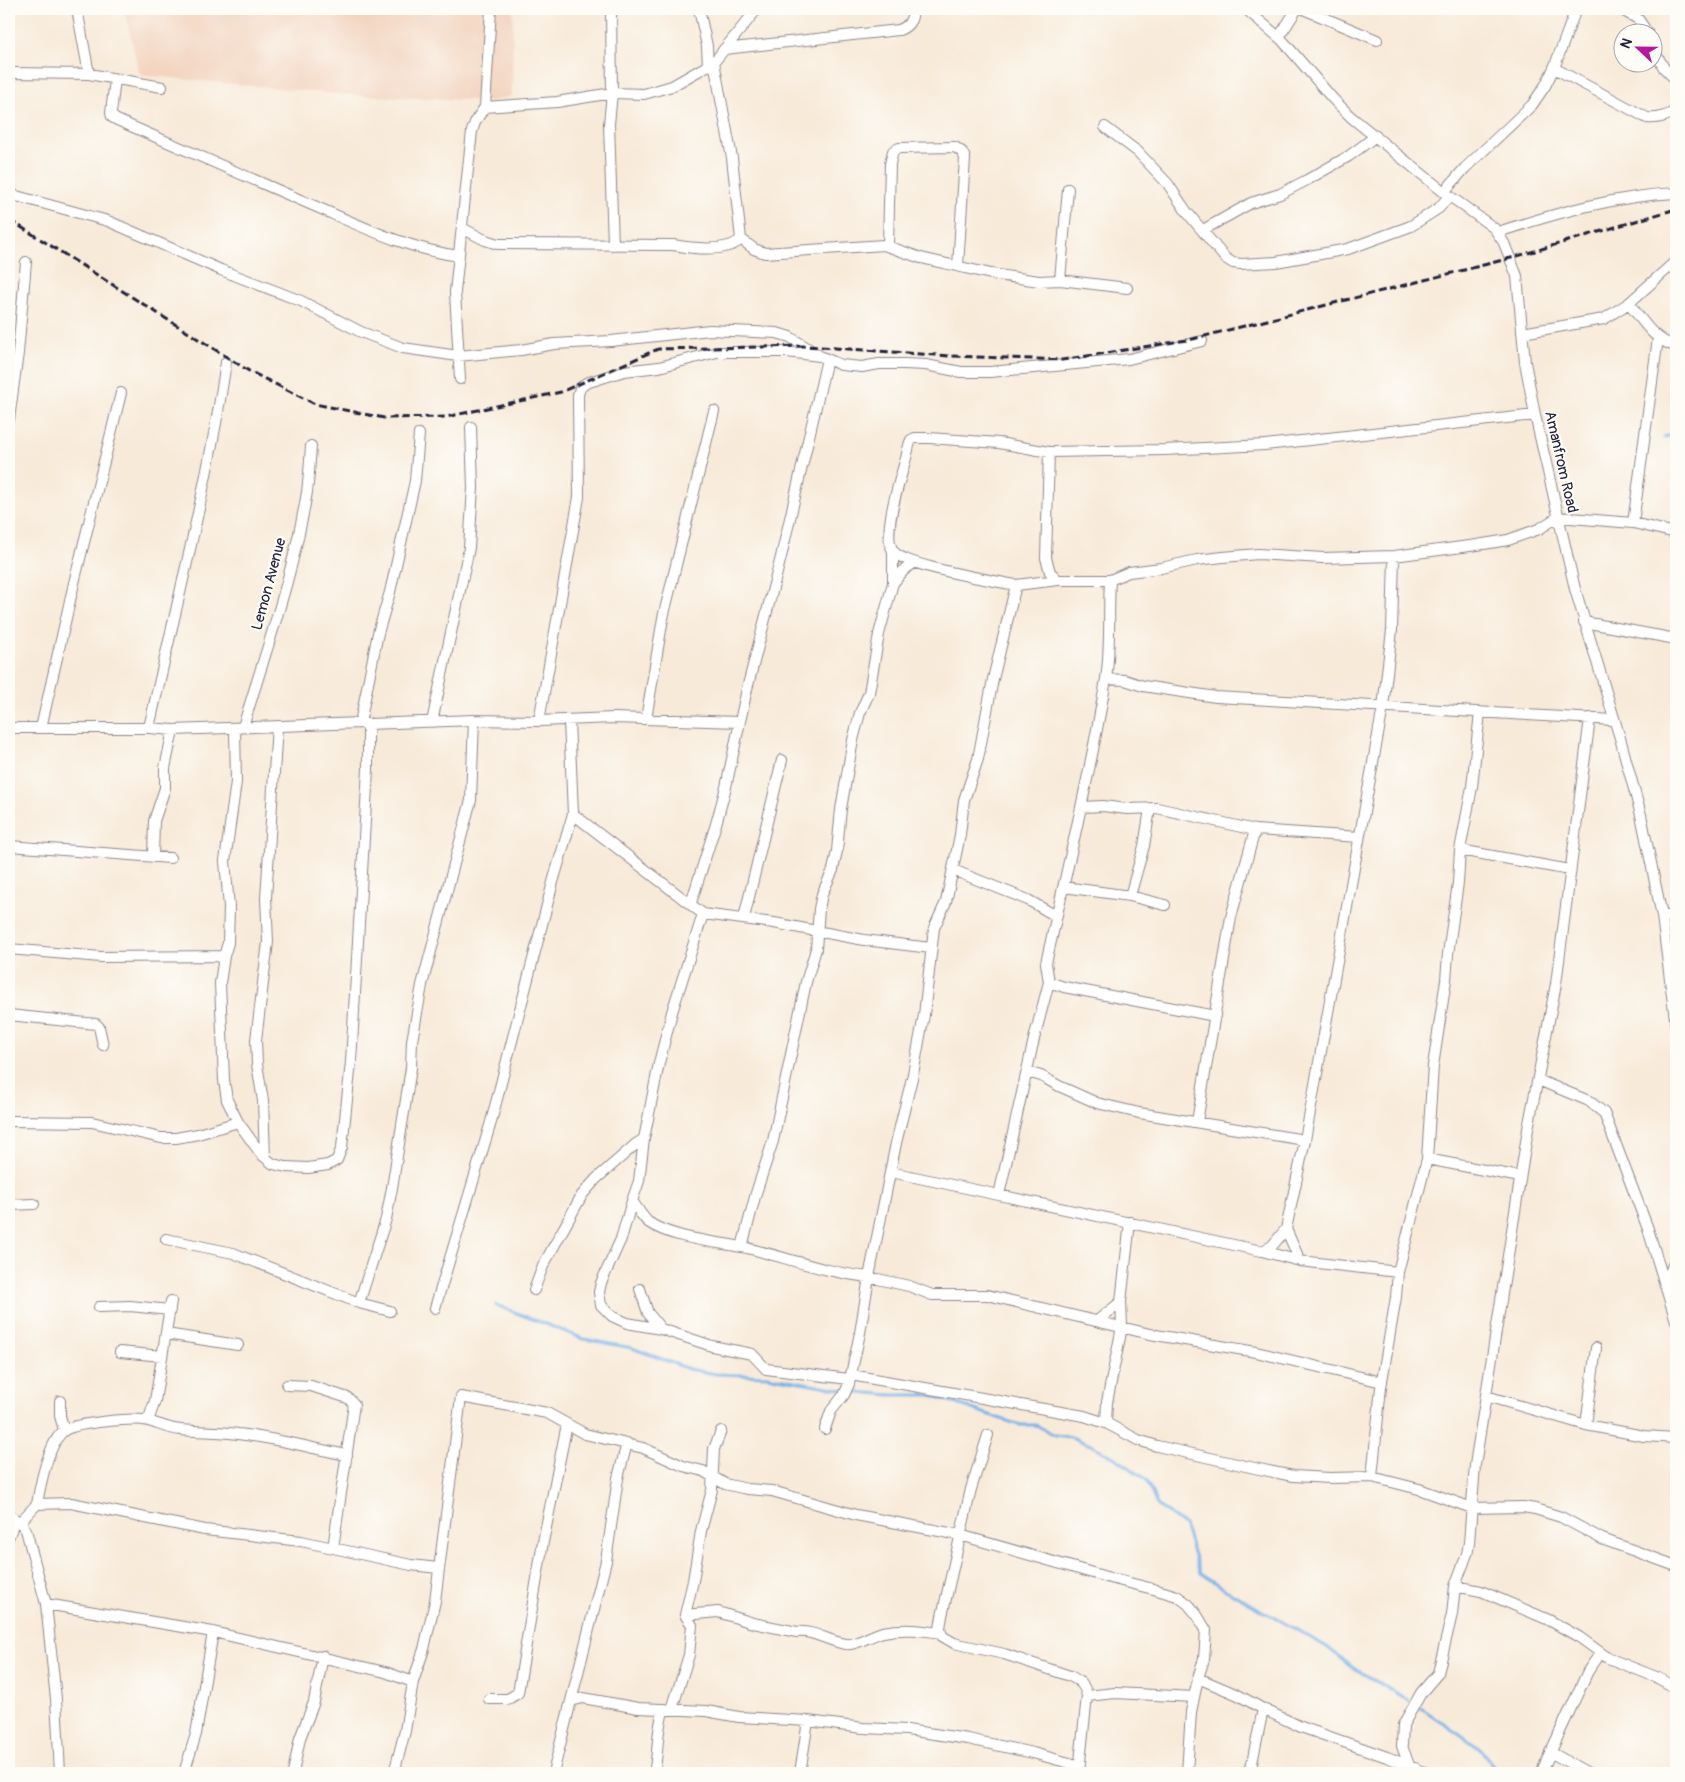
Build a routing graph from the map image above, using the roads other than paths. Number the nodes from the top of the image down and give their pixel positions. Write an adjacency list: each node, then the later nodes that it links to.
1 (77, 9): 20 (street)
2 (491, 9): 25 (street)
3 (611, 9): 24 (street)
4 (699, 9): 16 (street)
5 (757, 9): 15 (street)
6 (912, 9): 15 (street)
7 (1246, 9): 13 (street, Amanfrom Road)
8 (1297, 9): 13 (street)
9 (1303, 9): 14 (street)
10 (1576, 9): 18 (street)
11 (1620, 9): 12 (street)
12 (1640, 22)
13 (1279, 37): 28 (street, Amanfrom Road)
14 (1377, 40)
15 (724, 49): 16 (street)
16 (711, 64): 24 (street); 36 (street)
17 (1662, 64): 22 (street)
18 (1554, 68): 26 (street); 32 (street)
19 (9, 73): 20 (street)
20 (89, 74): 21 (street)
21 (115, 79): 23 (street); 39 (street)
22 (1676, 80)
23 (162, 87)
24 (612, 93): 25 (street); 37 (street)
25 (485, 107): 33 (street)
26 (1676, 111)
27 (1105, 127): 34 (street)
28 (1376, 136): 32 (street, Amanfrom Road); 34 (street)
29 (1068, 189): 43 (street)
30 (1676, 193): 35 (street)
31 (9, 194): 50 (street)
32 (1447, 194): 34 (street); 35 (street, Amanfrom Road)
33 (462, 228): 37 (street); 39 (street)
34 (1203, 230)
35 (1498, 232): 46 (street, Amanfrom Road)
36 (741, 239): 37 (street); 38 (street)
37 (613, 245)
38 (888, 246): 42 (street); 42 (street)
39 (459, 256): 50 (street)
40 (1676, 261): 45 (street)
41 (26, 262): 57 (street)
42 (958, 266): 43 (street)
43 (1060, 280): 44 (street)
44 (1127, 288)
45 (1629, 304): 46 (street); 47 (street)
46 (1522, 333): 56 (street, Amanfrom Road)
47 (1658, 338): 49 (street); 63 (street)
48 (1202, 340): 51 (street)
49 (1676, 346)
50 (458, 356): 51 (street); 53 (street)
51 (824, 357): 84 (street); 86 (street)
52 (226, 362): 91 (street)
53 (460, 379)
54 (121, 393): 90 (street)
55 (714, 411): 80 (street)
56 (1535, 415): 61 (street); 62 (street, Amanfrom Road)
57 (9, 419)
58 (471, 427): 85 (street)
59 (419, 434): 87 (street)
60 (311, 446): 92 (street, Lemon Avenue)
61 (1049, 452): 65 (street); 68 (street)
62 (1558, 517): 63 (street); 66 (street); 74 (street, Amanfrom Road)
63 (1634, 523): 64 (street)
64 (1676, 533)
65 (894, 552): 67 (street); 72 (street)
66 (1394, 556): 70 (street); 77 (street)
67 (914, 563): 72 (street); 73 (street)
68 (1050, 572): 69 (street); 71 (street)
69 (1058, 580): 70 (street); 71 (street)
70 (1110, 580): 76 (street)
71 (1046, 582): 73 (street)
72 (893, 583): 115 (street)
73 (1016, 585): 104 (street)
74 (1584, 622): 75 (street); 83 (street, Amanfrom Road)
75 (1676, 639)
76 (1106, 679): 77 (street); 95 (street)
77 (1383, 707): 78 (street); 99 (street)
78 (1480, 712): 79 (street); 101 (street)
79 (1590, 718): 83 (street); 105 (street)
80 (646, 719): 82 (street); 86 (street)
81 (474, 720): 84 (street); 85 (street); 152 (street)
82 (569, 720): 84 (street); 97 (street)
83 (1614, 720): 112 (street, Amanfrom Road)
84 (539, 721)
85 (432, 722): 87 (street)
86 (739, 722): 108 (street)
87 (364, 723): 88 (street); 131 (street)
88 (277, 726): 92 (street); 131 (street)
89 (9, 728): 90 (street)
90 (41, 728): 91 (street)
91 (149, 728): 93 (street)
92 (239, 728): 93 (street); 118 (street, Lemon Avenue)
93 (173, 730): 102 (street)
94 (782, 760): 114 (street)
95 (1082, 807): 96 (street); 106 (street)
96 (1150, 809): 98 (street); 107 (street)
97 (574, 814): 108 (street); 154 (street)
98 (1255, 830): 99 (street); 121 (street)
99 (1359, 837): 130 (street)
100 (9, 846): 102 (street)
101 (1460, 850): 105 (street); 132 (street)
102 (153, 857): 103 (street)
103 (170, 858)
104 (953, 870): 111 (street); 116 (street)
105 (1570, 870): 125 (street)
106 (1064, 887): 107 (street); 111 (street)
107 (1130, 896): 109 (street)
108 (691, 903): 110 (street)
109 (1165, 905)
110 (703, 914): 114 (street); 129 (street)
111 (1056, 916): 119 (street)
112 (1662, 916): 113 (street); 122 (street, Amanfrom Road)
113 (1676, 916)
114 (744, 918): 115 (street)
115 (818, 930): 116 (street); 142 (street)
116 (931, 948): 133 (street)
117 (9, 950): 118 (street)
118 (224, 956): 127 (street, Lemon Avenue)
119 (1050, 982): 121 (street); 124 (street)
120 (9, 1015): 123 (street)
121 (1215, 1016): 128 (street)
122 (1676, 1027)
123 (103, 1045)
124 (1027, 1072): 128 (street); 135 (street)
125 (1538, 1080): 134 (street); 148 (street)
126 (9, 1121): 127 (street)
127 (238, 1122): 131 (street, Lemon Avenue)
128 (1197, 1122): 130 (street)
129 (644, 1139): 136 (street); 150 (street)
130 (1305, 1140): 140 (street)
131 (264, 1157)
132 (1427, 1159): 134 (street); 146 (street)
133 (891, 1172): 135 (street); 147 (street)
134 (1520, 1178): 168 (street)
135 (999, 1195): 139 (street)
136 (632, 1201): 142 (street); 159 (street)
137 (34, 1204): 138 (street)
138 (9, 1205)
139 (1130, 1222): 143 (street); 151 (street)
140 (1286, 1229): 143 (street); 145 (street)
141 (166, 1239): 152 (street)
142 (742, 1247): 147 (street)
143 (1262, 1251): 145 (street)
144 (1676, 1258): 148 (street)
145 (1300, 1261): 146 (street)
146 (1398, 1272): 166 (street)
147 (869, 1277): 157 (street); 165 (street)
148 (1665, 1285): 156 (street)
149 (640, 1289): 159 (street)
150 (534, 1290)
151 (1121, 1302): 157 (street); 158 (street)
152 (359, 1303): 155 (street)
153 (99, 1307): 160 (street)
154 (435, 1308)
155 (390, 1311)
156 (1676, 1320)
157 (1097, 1321): 158 (street)
158 (1122, 1327): 166 (street); 171 (street)
159 (661, 1329): 165 (street)
160 (166, 1334): 161 (street); 164 (street)
161 (238, 1345)
162 (1596, 1348): 173 (street)
163 (120, 1352): 164 (street)
164 (162, 1356): 170 (street)
165 (850, 1377): 171 (street); 174 (street)
166 (1382, 1382): 182 (street)
167 (287, 1385): 180 (street)
168 (1486, 1396): 173 (street); 184 (street)
169 (60, 1401): 175 (street)
170 (148, 1421): 175 (street); 180 (street)
171 (1106, 1423): 182 (street)
172 (567, 1424): 179 (street); 190 (street); 203 (street)
173 (1586, 1425): 178 (street)
174 (825, 1429)
175 (64, 1430): 183 (street)
176 (721, 1431): 181 (street)
177 (988, 1435): 186 (street)
178 (1676, 1438)
179 (628, 1443): 181 (street); 204 (street)
180 (347, 1455): 188 (street)
181 (714, 1477): 186 (street); 193 (street)
182 (1372, 1477): 184 (street)
183 (37, 1504): 185 (street); 188 (street)
184 (1472, 1508): 189 (street); 191 (street)
185 (15, 1519): 187 (street); 192 (street)
186 (960, 1535): 195 (street); 198 (street)
187 (9, 1536)
188 (333, 1548): 190 (street)
189 (1676, 1566)
190 (438, 1568): 199 (street)
191 (1455, 1586): 196 (street); 209 (street)
192 (46, 1604): 194 (street); 211 (street)
193 (685, 1615): 195 (street); 205 (street)
194 (213, 1632): 197 (street); 212 (street)
195 (941, 1633): 201 (street)
196 (1600, 1654): 200 (street); 208 (street)
197 (323, 1656): 199 (street); 213 (street)
198 (1198, 1678): 202 (street); 206 (street)
199 (413, 1682): 214 (street)
200 (1676, 1688)
201 (1087, 1696): 202 (street); 210 (street)
202 (1194, 1697): 218 (street)
203 (489, 1700)
204 (571, 1701): 205 (street); 215 (street)
205 (668, 1709): 207 (street); 216 (street)
206 (1263, 1709): 209 (street); 219 (street)
207 (808, 1721): 210 (street); 217 (street)
208 (1550, 1752): 221 (street); 222 (street)
209 (1408, 1769): 220 (street)
210 (1079, 1770)
211 (60, 1773)
212 (184, 1773)
213 (293, 1773)
214 (394, 1773)
215 (553, 1773)
216 (654, 1773)
217 (800, 1773)
218 (1187, 1773)
219 (1250, 1773)
220 (1427, 1773)
221 (1541, 1773)
222 (1588, 1773)

